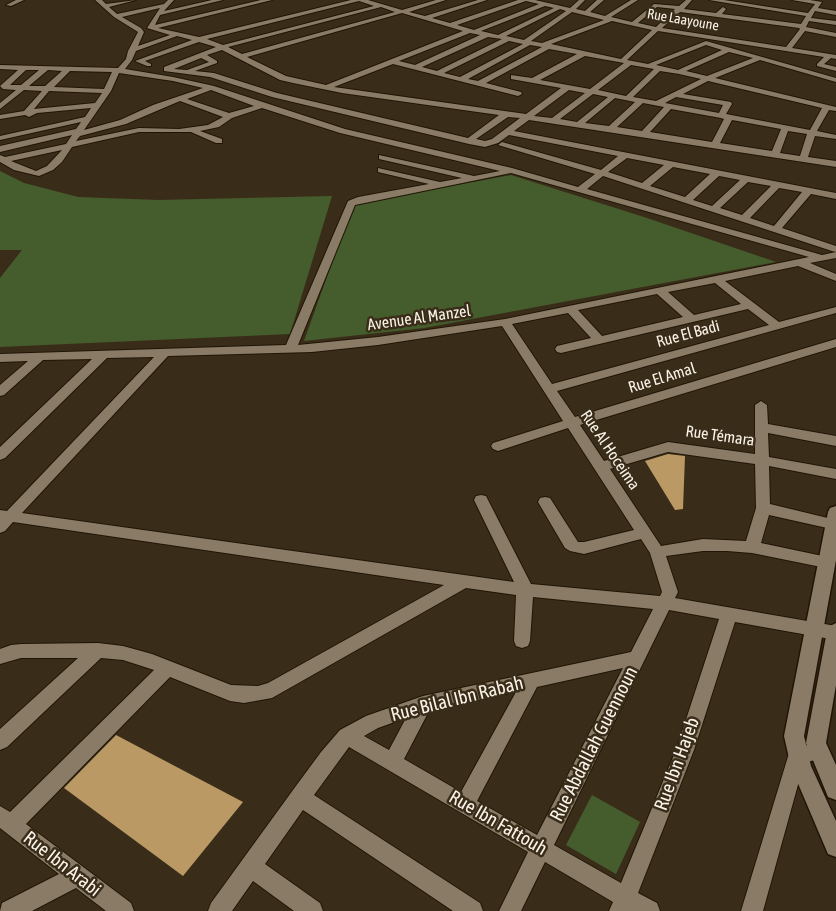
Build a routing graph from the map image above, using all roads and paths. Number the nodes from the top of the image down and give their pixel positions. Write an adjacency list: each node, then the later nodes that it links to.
1 (21, 0): 25 (street)
2 (98, 0): 29 (street)
3 (133, 0): 29 (street)
4 (181, 0): 24 (street)
5 (220, 0): 38 (street)
6 (269, 0): 51 (street)
7 (328, 0): 31 (street)
8 (360, 0): 28 (street); 44 (street)
9 (390, 0): 28 (street)
10 (443, 0): 35 (street)
11 (484, 0): 45 (street)
12 (526, 0): 26 (street, Rue Laayoune); 49 (street)
13 (553, 0): 26 (street)
14 (582, 0): 33 (street)
15 (601, 0): 36 (street)
16 (635, 0): 43 (street)
17 (678, 0): 21 (street)
18 (712, 0): 22 (street)
19 (788, 0): 34 (street)
20 (795, 0): 23 (street)
21 (688, 1): 32 (street)
22 (729, 1): 27 (street); 40 (street)
23 (821, 2): 39 (street)
24 (168, 3): 38 (street); 41 (street)
25 (9, 4)
26 (545, 4): 30 (street, Rue Laayoune); 54 (street)
27 (756, 4): 34 (street); 42 (street)
28 (377, 5): 35 (street); 48 (street)
29 (105, 6): 41 (street)
30 (560, 7): 33 (street, Rue Laayoune); 61 (street)
31 (293, 8)
32 (680, 9): 40 (street); 47 (street); 52 (street)
33 (571, 10): 36 (street, Rue Laayoune); 66 (street)
34 (782, 11): 39 (street); 46 (street)
35 (401, 13): 45 (street); 56 (street)
36 (586, 13): 43 (street, Rue Laayoune)
37 (836, 13): 39 (street)
38 (158, 14): 51 (street)
39 (809, 14): 50 (street); 53 (street)
40 (718, 15): 42 (street)
41 (116, 16): 55 (street)
42 (748, 17): 46 (street)
43 (608, 18): 47 (street, Rue Laayoune); 67 (street)
44 (281, 19): 48 (street); 59 (street)
45 (423, 19): 49 (street)
46 (776, 22): 50 (street)
47 (633, 24): 52 (street, Rue Laayoune)
48 (302, 26): 56 (street); 69 (street)
49 (449, 26): 54 (street)
50 (802, 27): 53 (street); 71 (street)
51 (150, 28): 58 (street)
52 (656, 29): 57 (street, Rue Laayoune); 83 (street)
53 (835, 29): 64 (street)
54 (472, 31): 60 (street); 82 (street)
55 (141, 33): 58 (street); 73 (street)
56 (321, 34): 77 (street)
57 (685, 34): 63 (street); 71 (street, Rue Laayoune)
58 (176, 35): 59 (street); 73 (street)
59 (200, 35): 65 (street); 81 (street)
60 (486, 35): 61 (street); 93 (street)
61 (499, 37): 62 (street)
62 (508, 39): 66 (street); 100 (street)
63 (680, 40)
64 (826, 41)
65 (210, 42): 69 (street); 86 (street)
66 (527, 42): 67 (street); 104 (street)
67 (546, 46): 74 (street); 108 (street)
68 (675, 46): 79 (street)
69 (222, 47): 76 (street); 77 (street)
70 (821, 47): 75 (street)
71 (784, 49): 75 (street, Rue Laayoune); 80 (street)
72 (727, 50): 79 (street); 80 (street); 99 (street)
73 (131, 52): 88 (street)
74 (585, 53): 83 (street); 107 (street)
75 (816, 54): 78 (street, Rue Laayoune)
76 (201, 56): 96 (street); 98 (street)
77 (240, 57): 112 (street)
78 (833, 57): 97 (street)
79 (665, 59): 87 (street)
80 (759, 59): 103 (street); 105 (street)
81 (138, 60): 86 (street); 88 (street)
82 (390, 61): 93 (street); 112 (street)
83 (627, 61): 87 (street); 116 (street)
84 (0, 62): 85 (street); 88 (street)
85 (83, 63)
86 (146, 66): 88 (street); 96 (street)
87 (649, 66): 94 (street)
88 (123, 67): 95 (street); 111 (street); 115 (street)
89 (0, 68): 90 (street)
90 (24, 68): 91 (street); 109 (street)
91 (46, 68): 92 (street); 109 (street)
92 (69, 68): 95 (street); 110 (street)
93 (415, 68): 100 (street)
94 (659, 68): 99 (street); 123 (street)
95 (92, 69): 101 (street)
96 (167, 69): 98 (street)
97 (836, 69)
98 (186, 72): 120 (street)
99 (679, 72): 103 (street)
100 (436, 74): 104 (street)
101 (85, 76)
102 (514, 77): 107 (street)
103 (707, 79): 118 (street); 131 (street)
104 (460, 80): 108 (street)
105 (836, 80)
106 (78, 82): 114 (street)
107 (536, 82): 113 (street); 117 (street)
108 (480, 84): 117 (street)
109 (23, 88): 110 (street); 129 (street)
110 (48, 88): 114 (street); 133 (street)
111 (211, 88): 121 (street); 127 (street)
112 (325, 88): 134 (street)
113 (566, 88): 116 (street); 138 (street)
114 (71, 89): 115 (street); 132 (street)
115 (107, 91): 130 (street)
116 (588, 92): 119 (street); 142 (street)
117 (518, 94): 122 (street)
118 (676, 95): 126 (street); 139 (street)
119 (613, 96): 123 (street); 143 (street)
120 (283, 97): 127 (street); 158 (street)
121 (181, 98): 136 (street); 150 (street)
122 (510, 98)
123 (627, 99): 124 (street)
124 (641, 101): 126 (street); 147 (street)
125 (502, 103): 134 (street)
126 (656, 104): 128 (street)
127 (261, 106): 136 (street); 159 (street)
128 (668, 106): 139 (street); 153 (street)
129 (0, 107)
130 (95, 107): 132 (street); 140 (street); 141 (street)
131 (832, 108): 151 (street)
132 (46, 110): 133 (street)
133 (27, 112): 137 (street); 141 (street)
134 (487, 112): 135 (street)
135 (506, 114): 138 (street); 158 (street)
136 (229, 116): 148 (street)
137 (0, 117)
138 (527, 117): 142 (street); 149 (street)
139 (725, 117): 145 (street); 162 (street)
140 (86, 119): 146 (street); 150 (street)
141 (33, 120): 144 (street); 146 (street)
142 (553, 121): 143 (street)
143 (579, 124): 147 (street)
144 (8, 125)
145 (785, 128): 151 (street); 166 (street)
146 (41, 129): 155 (street)
147 (610, 129): 153 (street)
148 (190, 130): 157 (street); 161 (street)
149 (507, 132): 152 (street); 158 (street)
150 (78, 133): 161 (street); 163 (street)
151 (812, 133): 154 (street); 171 (street)
152 (518, 134): 156 (street); 165 (street)
153 (644, 134): 162 (street)
154 (836, 137)
155 (0, 138)
156 (545, 140): 160 (street); 167 (street)
157 (219, 141)
158 (469, 141)
159 (384, 142): 169 (street); 172 (street)
160 (566, 144): 164 (street); 176 (street)
161 (69, 145): 170 (street); 170 (street)
162 (715, 145): 166 (street)
163 (0, 149)
164 (595, 149): 168 (street); 173 (street)
165 (496, 150): 167 (street); 172 (street)
166 (775, 154): 171 (street)
167 (524, 155): 176 (street)
168 (625, 155): 174 (street); 178 (street)
169 (382, 158): 180 (street); 183 (street)
170 (2, 159)
171 (803, 159): 175 (street)
172 (477, 163): 177 (street)
173 (577, 164): 176 (street); 178 (street); 182 (street)
174 (671, 164): 179 (street); 186 (street)
175 (836, 164)
176 (537, 166): 177 (street); 182 (street)
177 (510, 168): 180 (street)
178 (602, 173): 186 (street); 187 (street)
179 (717, 173): 181 (street); 190 (street)
180 (475, 178): 185 (street)
181 (747, 178): 184 (street); 191 (street)
182 (551, 182): 187 (street)
183 (380, 183): 185 (street); 185 (street); 209 (street)
184 (777, 184): 188 (street); 192 (street)
185 (442, 185)
186 (644, 186): 190 (street)
187 (580, 190): 196 (street)
188 (808, 191): 189 (street); 193 (street)
189 (836, 196)
190 (687, 200): 191 (street)
191 (714, 209): 192 (street)
192 (744, 219): 193 (street)
193 (776, 229): 195 (street)
194 (836, 236): 195 (street)
195 (833, 250): 196 (street, Avenue Al Manzel)
196 (823, 258): 197 (street, Avenue Al Manzel)
197 (800, 263): 198 (street); 199 (street, Avenue Al Manzel)
198 (836, 278)
199 (718, 280): 200 (street, Avenue Al Manzel); 201 (street)
200 (660, 291): 202 (street, Avenue Al Manzel); 204 (street)
201 (750, 305): 204 (street); 206 (street)
202 (571, 309): 205 (street, Avenue Al Manzel); 207 (street)
203 (836, 310): 206 (street, Rue El Badi)
204 (691, 318): 207 (street)
205 (505, 322): 209 (street, Avenue Al Manzel); 215 (street, Rue Al Hoceima)
206 (777, 326): 215 (street, Rue El Badi)
207 (598, 340): 210 (street)
208 (836, 343): 218 (street, Rue El Amal)
209 (290, 348): 211 (street, Avenue Al Manzel)
210 (561, 349)
211 (164, 353): 212 (street, Avenue Al Manzel); 230 (street)
212 (103, 354): 213 (street, Avenue Al Manzel); 222 (street)
213 (41, 356): 214 (street, Avenue Al Manzel); 216 (street)
214 (0, 358)
215 (549, 389): 218 (street, Rue Al Hoceima)
216 (0, 392)
217 (761, 405): 219 (street)
218 (571, 423): 221 (street, Rue El Amal); 224 (street, Rue Al Hoceima)
219 (761, 427): 220 (street); 223 (street)
220 (836, 441)
221 (498, 446)
222 (0, 455)
223 (762, 460): 224 (street, Rue Témara); 225 (street, Rue Témara); 228 (street)
224 (600, 467): 231 (street, Rue Al Hoceima)
225 (836, 474)
226 (481, 500): 236 (street)
227 (545, 502): 231 (street)
228 (763, 508): 229 (street); 232 (street)
229 (835, 518): 234 (main road)
230 (3, 520): 235 (street)
231 (644, 533): 233 (street, Rue Al Hoceima)
232 (752, 547): 233 (street); 234 (street)
233 (657, 552): 237 (street, Rue Al Hoceima)
234 (826, 562): 239 (main road)
235 (465, 581): 236 (street); 245 (street)
236 (524, 590): 237 (street); 241 (street)
237 (664, 603): 238 (street); 244 (street, Rue Abdallah Guennoun)
238 (729, 614): 239 (street); 261 (street, Rue Ibn Hajeb)
239 (815, 630): 240 (street); 251 (main road)
240 (836, 632): 250 (main road)
241 (522, 642)
242 (98, 650): 243 (street); 245 (street); 249 (street)
243 (0, 656)
244 (637, 658): 246 (street, Rue Bilal Ibn Rabah); 258 (street, Rue Abdallah Guennoun)
245 (167, 668): 256 (street)
246 (530, 681): 247 (street, Rue Bilal Ibn Rabah); 255 (street)
247 (423, 704): 248 (street, Rue Bilal Ibn Rabah); 252 (street)
248 (347, 736): 252 (street, Rue Ibn Fattouh); 254 (street, Rue Bilal Ibn Rabah)
249 (0, 741)
250 (818, 751): 251 (street); 253 (main road)
251 (797, 756): 257 (main road); 269 (street)
252 (393, 762): 255 (street, Rue Ibn Fattouh)
253 (836, 790)
254 (300, 797): 259 (street, Rue Bilal Ibn Rabah); 266 (street)
255 (465, 804): 258 (street, Rue Ibn Fattouh)
256 (5, 821): 260 (street, Rue Ibn Arabi)
257 (836, 846)
258 (541, 848): 261 (street, Rue Ibn Fattouh); 267 (street, Rue Abdallah Guennoun)
259 (251, 866): 264 (street, Rue Bilal Ibn Rabah); 265 (street)
260 (77, 876): 262 (street); 263 (street, Rue Ibn Arabi)
261 (623, 904): 268 (street, Rue Ibn Fattouh)
262 (10, 911)
263 (123, 911)
264 (219, 911)
265 (312, 911)
266 (472, 911)
267 (510, 911)
268 (649, 911)
269 (752, 911)

